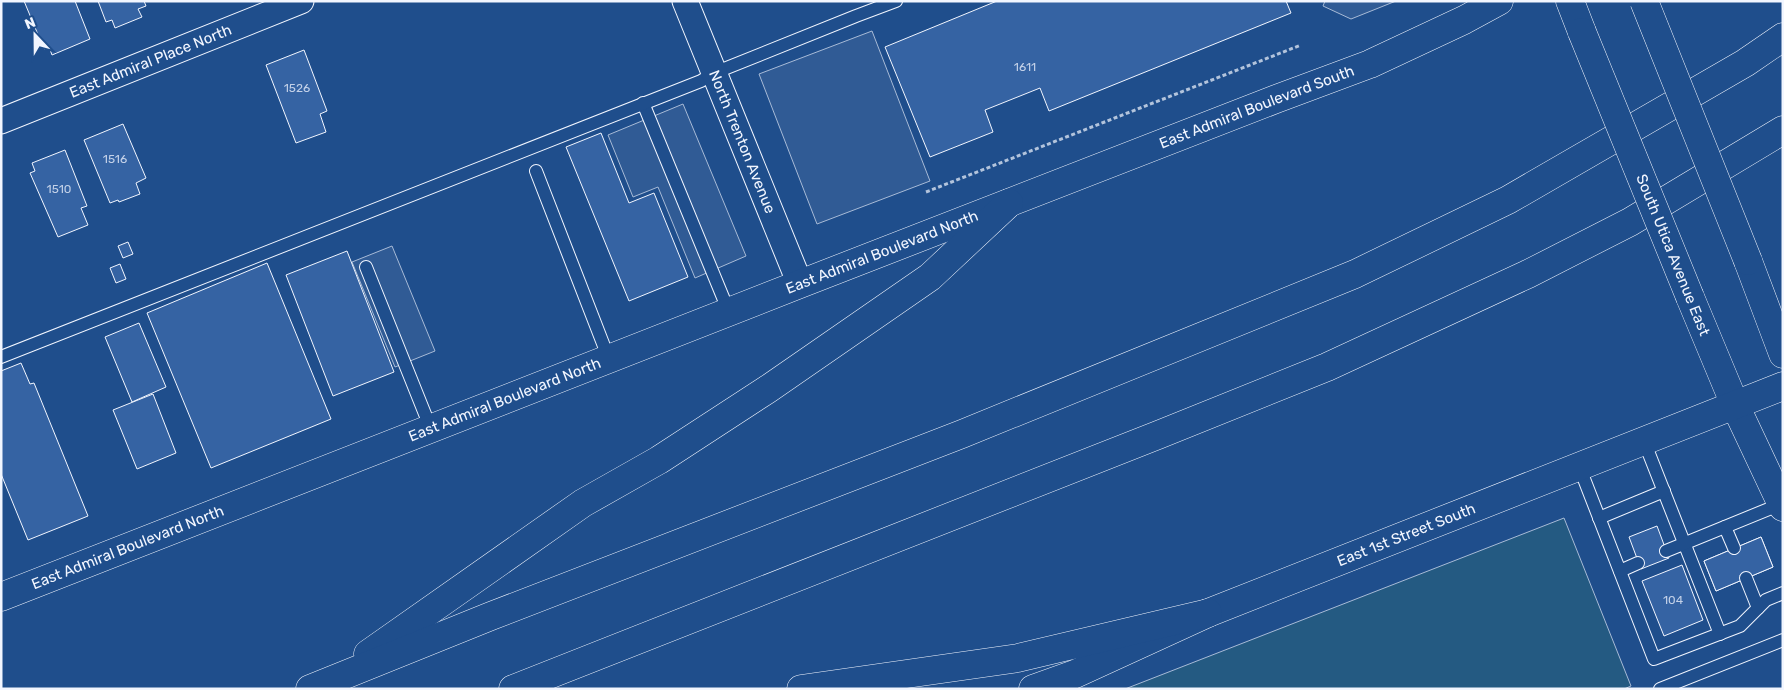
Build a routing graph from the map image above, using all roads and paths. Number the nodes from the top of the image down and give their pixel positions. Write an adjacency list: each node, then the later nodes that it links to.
1 (301, 1): 11 (street, East Admiral Place North)
2 (685, 1): 9 (street, North Trenton Avenue)
3 (896, 1): 9 (lane)
4 (1499, 1): 15 (main road, East Admiral Boulevard South)
5 (1570, 1): 23 (main road, South Utica Avenue East, bridge)
6 (1644, 1): 19 (main road, bridge)
7 (1783, 38): 43 (main road)
8 (1301, 45): 14 (path)
9 (714, 73): 10 (lane); 17 (street, North Trenton Avenue)
10 (643, 103): 18 (lane); 20 (lane)
11 (1, 121)
12 (1783, 130): 44 (main road)
13 (536, 171): 21 (lane)
14 (926, 192)
15 (1009, 203): 17 (main road, East Admiral Boulevard North); 43 (main road)
16 (366, 267): 24 (lane)
17 (800, 284): 18 (main road, East Admiral Boulevard North)
18 (729, 312): 21 (main road, East Admiral Boulevard North)
19 (1783, 354)
20 (1, 357)
21 (609, 359): 24 (main road, East Admiral Boulevard North)
22 (1783, 386): 23 (main road, East 1st Street South)
23 (1735, 405): 25 (main road, East 1st Street South); 28 (main road, South Utica Avenue East)
24 (431, 429): 37 (main road, East Admiral Boulevard North)
25 (1644, 441): 26 (main road, East 1st Street South); 27 (lane)
26 (1579, 466): 29 (lane); 40 (main road, East 1st Street South)
27 (1664, 491): 29 (lane); 31 (lane)
28 (1782, 506): 30 (lane)
29 (1599, 518): 35 (lane)
30 (1725, 527): 31 (lane); 32 (lane)
31 (1684, 543): 33 (lane); 41 (lane)
32 (1734, 548)
33 (1666, 551)
34 (1638, 563): 35 (lane)
35 (1620, 571): 41 (lane)
36 (1746, 578): 39 (lane)
37 (3, 591)
38 (1783, 593): 39 (lane)
39 (1758, 608): 41 (lane)
40 (1208, 613): 45 (main road); 46 (main road, East 1st Street South)
41 (1720, 634)
42 (1783, 640): 47 (lane)
43 (319, 685)
44 (513, 689)
45 (801, 689)
46 (1033, 689)
47 (1660, 689)

